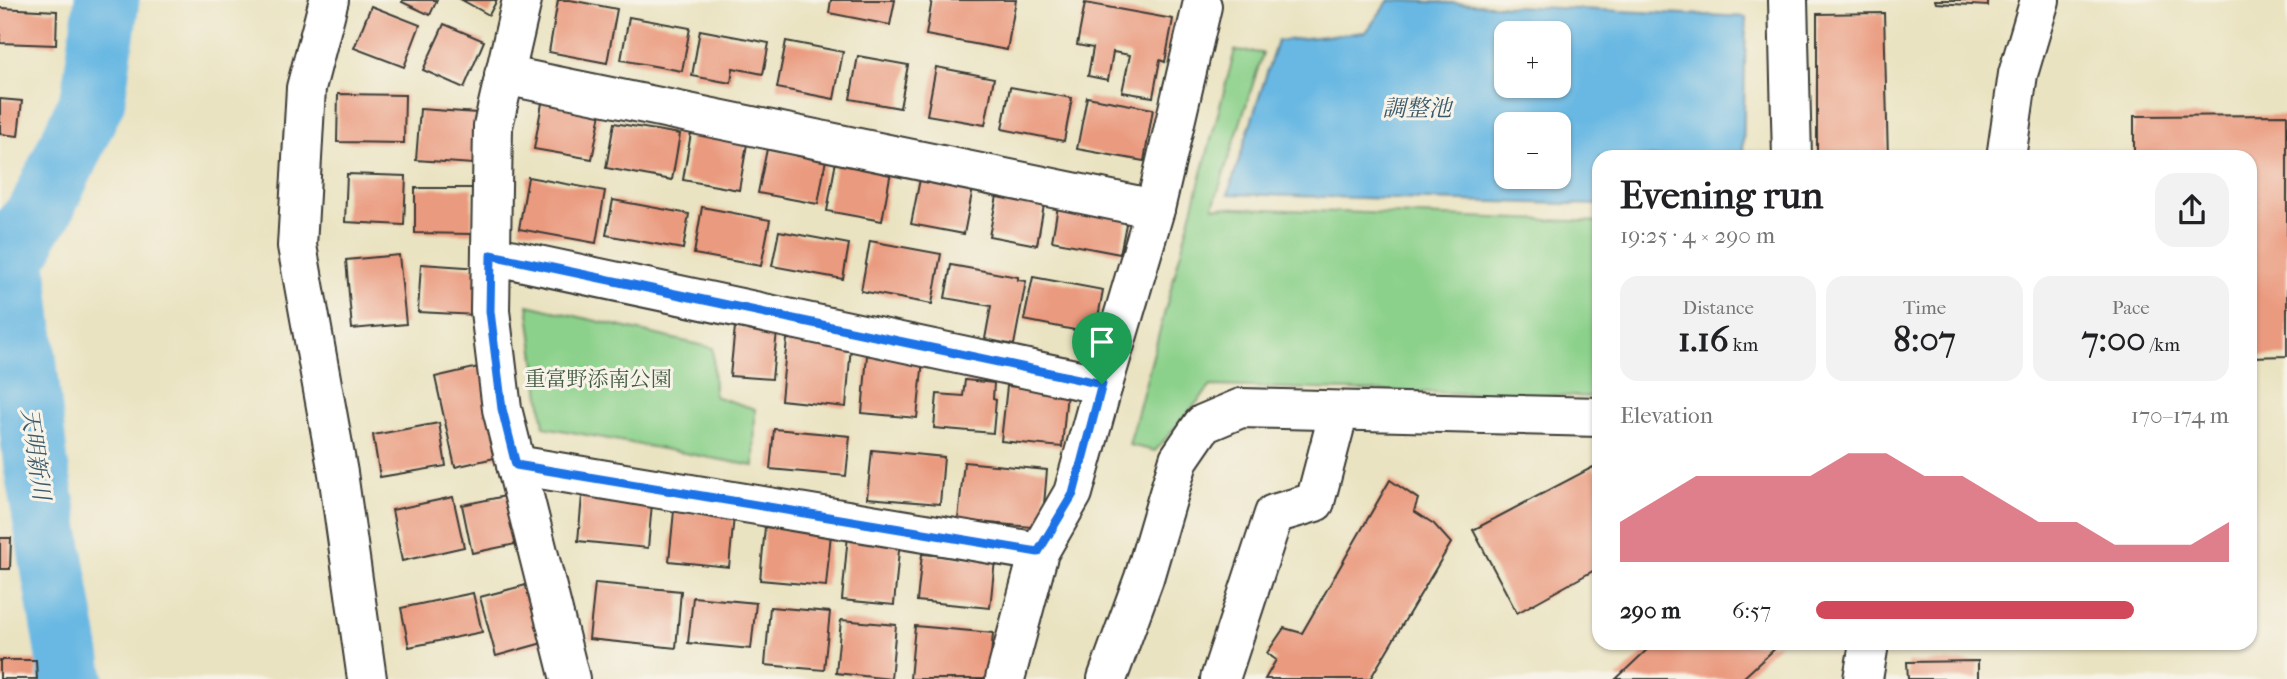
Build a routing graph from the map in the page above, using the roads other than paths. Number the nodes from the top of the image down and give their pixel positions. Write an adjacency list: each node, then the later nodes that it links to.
1 (329, 0): 17 (street)
2 (522, 0): 6 (street)
3 (1788, 0): 7 (street)
4 (2040, 0): 8 (street)
5 (1199, 2): 9 (street)
6 (504, 75): 9 (street); 10 (street)
7 (1792, 150)
8 (2007, 150)
9 (1155, 209): 11 (street)
10 (491, 255): 11 (street); 14 (street)
11 (1102, 384): 15 (street)
12 (1339, 411): 13 (street); 20 (street); 21 (street)
13 (1592, 417)
14 (516, 465): 15 (street); 18 (street)
15 (1038, 552): 19 (street)
16 (1869, 650): 22 (street)
17 (367, 679)
18 (570, 679)
19 (1005, 679)
20 (1107, 679)
21 (1220, 679)
22 (1863, 679)

